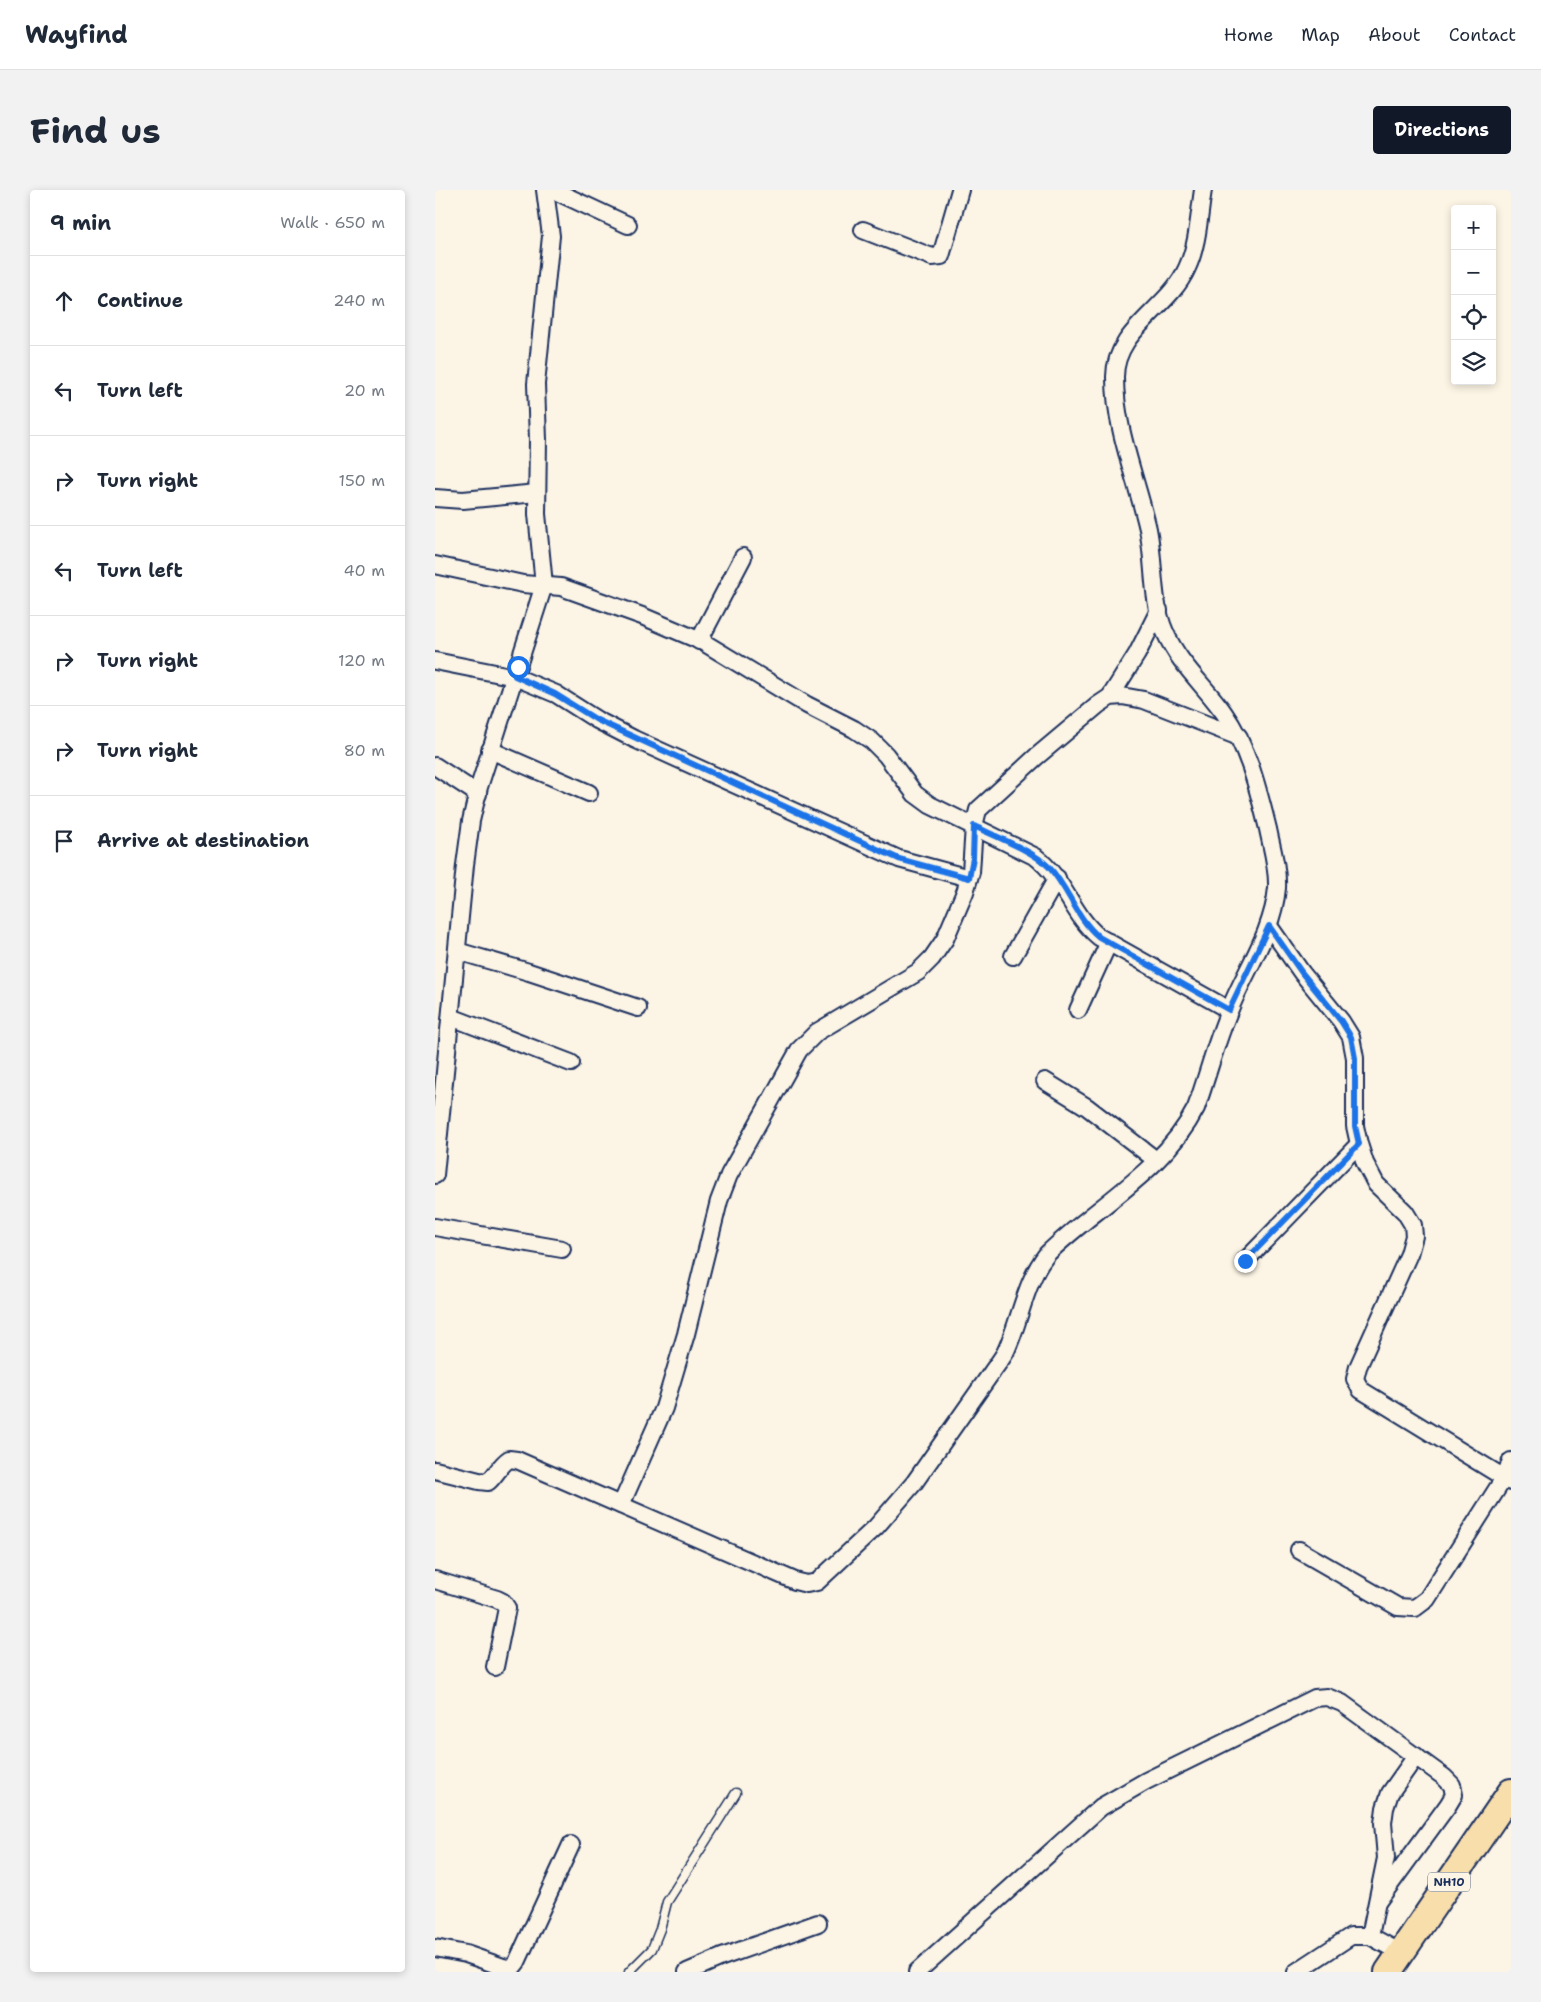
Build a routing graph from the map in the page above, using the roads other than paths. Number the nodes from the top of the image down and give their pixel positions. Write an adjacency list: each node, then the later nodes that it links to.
1 (545, 190): 7 (street)
2 (553, 190): 5 (street)
3 (960, 190): 6 (street)
4 (1203, 190): 12 (street)
5 (628, 225)
6 (863, 230)
7 (537, 493): 8 (street); 11 (street)
8 (435, 498)
9 (743, 557): 13 (street)
10 (435, 565): 11 (street)
11 (544, 585): 13 (street); 15 (street)
12 (1159, 610): 16 (street); 17 (street)
13 (699, 641): 22 (street)
14 (435, 661): 15 (street)
15 (515, 676): 18 (street); 23 (street)
16 (1110, 697): 17 (street); 22 (street)
17 (1239, 737): 25 (street)
18 (490, 750): 20 (street); 21 (street)
19 (435, 766): 21 (street)
20 (589, 793)
21 (478, 794): 27 (street)
22 (974, 826): 23 (street); 24 (street)
23 (969, 878): 44 (street)
24 (1057, 878): 26 (street); 28 (street)
25 (1269, 926): 31 (street); 35 (street)
26 (1109, 942): 30 (street); 31 (street)
27 (457, 951): 29 (street); 32 (street)
28 (1013, 956)
29 (638, 1008)
30 (1078, 1010)
31 (1229, 1010): 36 (street)
32 (451, 1017): 33 (street); 37 (street)
33 (571, 1063)
34 (1045, 1082): 36 (street)
35 (1359, 1144): 40 (street); 43 (street)
36 (1156, 1160): 44 (street)
37 (435, 1176)
38 (435, 1227): 39 (street)
39 (562, 1249)
40 (1245, 1261)
41 (1511, 1460): 43 (street)
42 (435, 1470): 44 (street)
43 (1508, 1480): 45 (street)
44 (621, 1505)
45 (1299, 1550)
46 (435, 1580): 47 (street)
47 (495, 1667)
48 (1416, 1756): 52 (street); 52 (street); 59 (street)
49 (1511, 1792): 56 (highway, NH10)
50 (736, 1793): 57 (lane)
51 (571, 1845): 55 (street)
52 (1377, 1901): 54 (street)
53 (818, 1923): 58 (street)
54 (1370, 1936): 56 (street); 60 (street)
55 (435, 1948)
56 (1395, 1962)
57 (629, 1972)
58 (687, 1972)
59 (917, 1972)
60 (1296, 1972)

